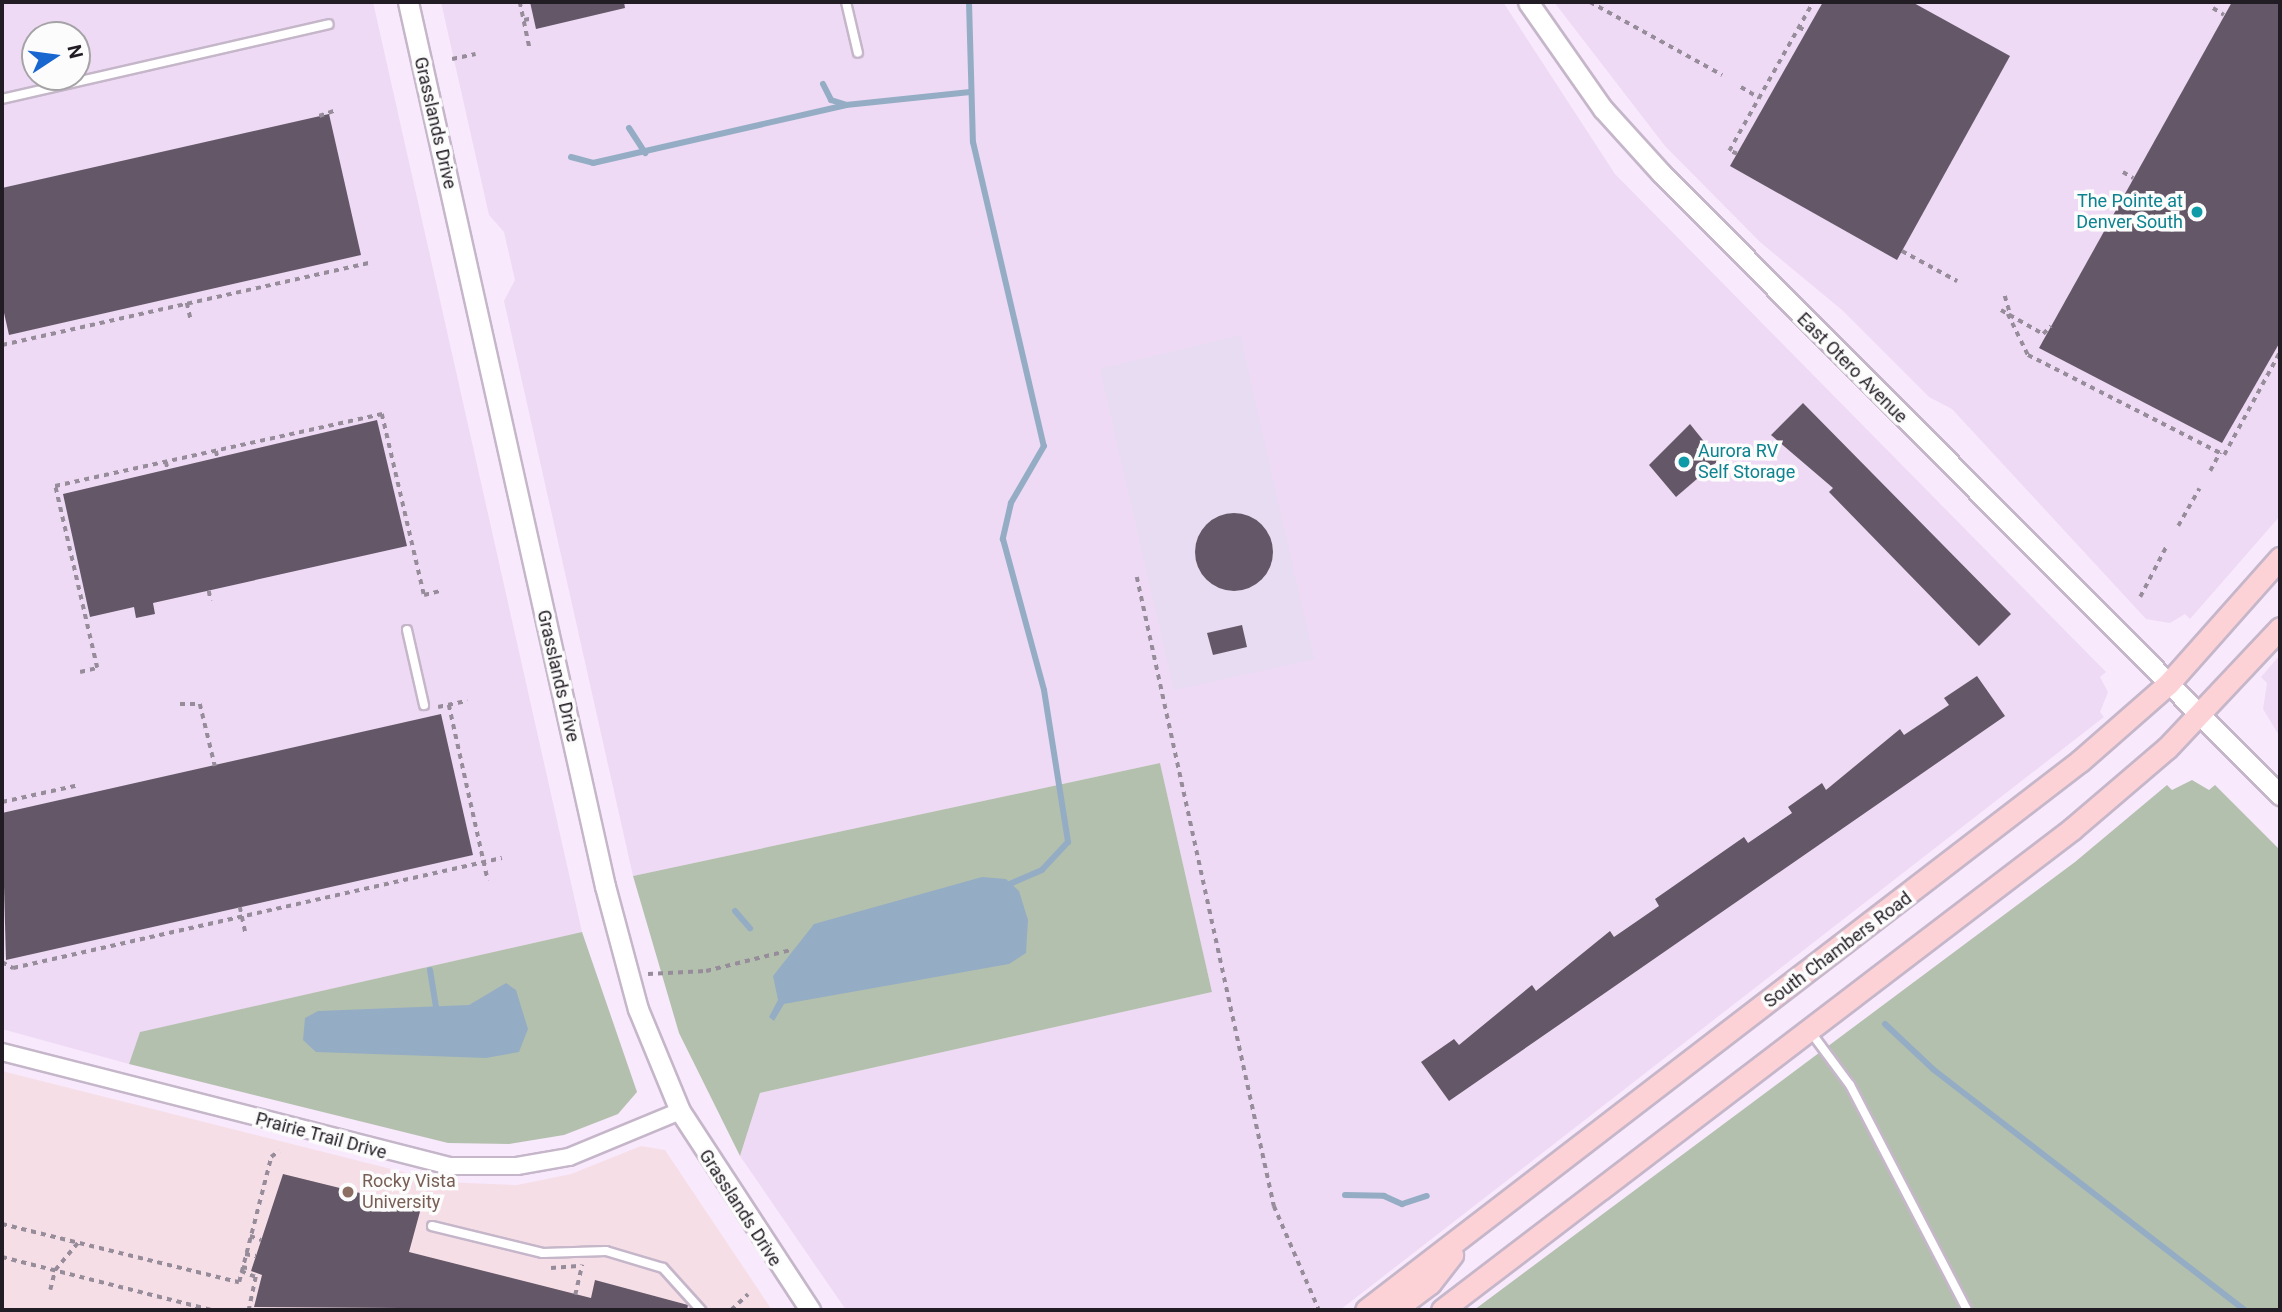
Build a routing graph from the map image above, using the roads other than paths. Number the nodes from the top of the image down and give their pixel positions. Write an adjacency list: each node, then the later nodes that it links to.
1 (408, 2): 16 (street, Grasslands Drive)
2 (846, 2): 5 (lane)
3 (1528, 2): 10 (street, East Otero Avenue)
4 (329, 24): 6 (lane)
5 (858, 53)
6 (2, 99)
7 (2280, 558): 10 (main road, South Chambers Road)
8 (2280, 628): 12 (main road)
9 (407, 630): 11 (lane)
10 (2168, 684): 12 (street, East Otero Avenue); 18 (main road, South Chambers Road)
11 (424, 705)
12 (2200, 714): 13 (street, East Otero Avenue); 14 (main road)
13 (2280, 795)
14 (1806, 1026): 23 (main road); 24 (lane)
15 (2, 1052): 16 (street, Prairie Trail Drive)
16 (680, 1111): 20 (street, Grasslands Drive)
17 (432, 1226): 19 (lane)
18 (1467, 1233): 21 (main road, South Chambers Road); 22 (main road)
19 (701, 1310)
20 (810, 1310)
21 (1366, 1310)
22 (1394, 1310)
23 (1442, 1310)
24 (1967, 1310)

